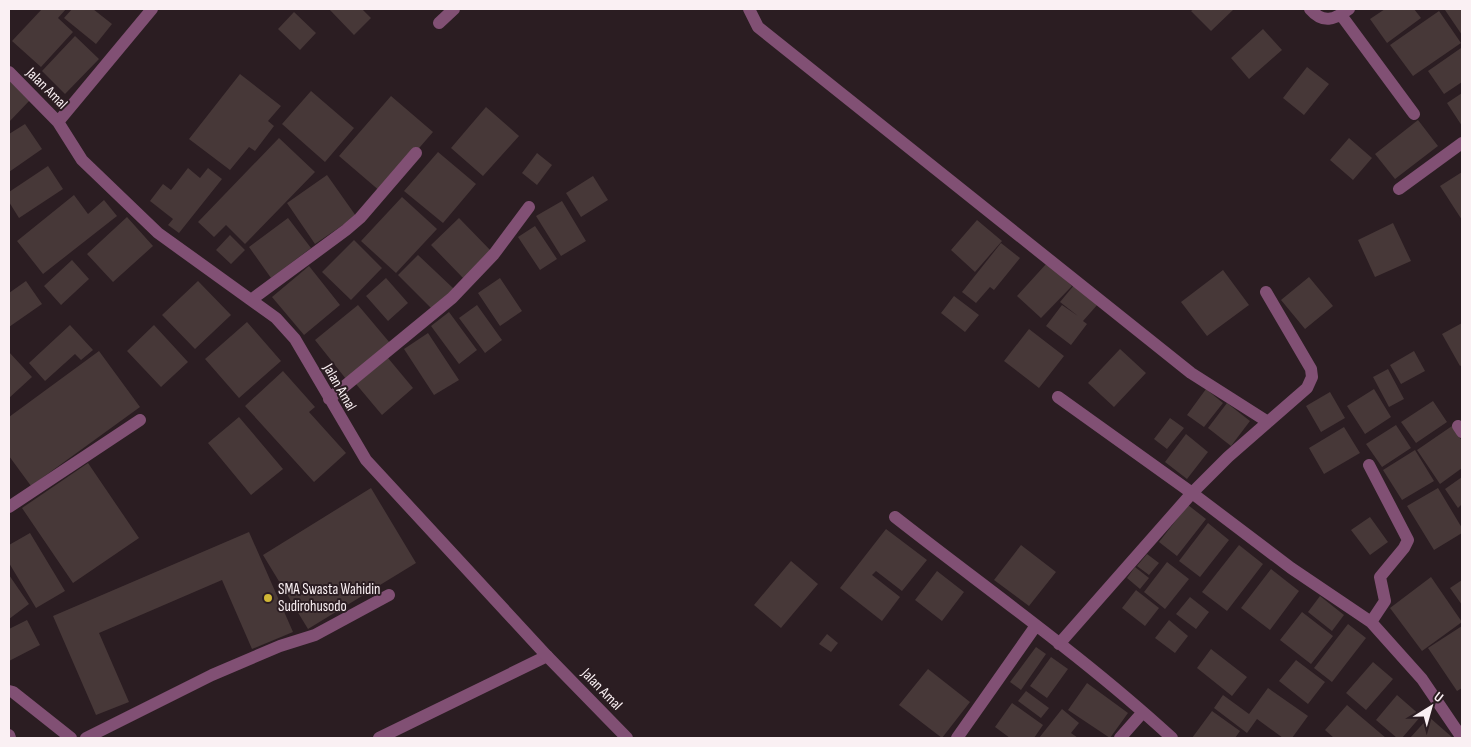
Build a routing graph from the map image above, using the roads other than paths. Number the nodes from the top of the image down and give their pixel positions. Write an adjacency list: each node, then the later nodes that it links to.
1 (152, 9): 9 (street)
2 (454, 9): 6 (street)
3 (749, 9): 19 (street)
4 (1310, 9): 5 (street)
5 (1345, 12): 8 (street)
6 (439, 23)
7 (9, 72): 9 (street, Jalan Amal)
8 (1414, 114)
9 (58, 122): 15 (street, Jalan Amal)
10 (1462, 143): 12 (street)
11 (416, 153): 15 (street)
12 (1399, 189)
13 (529, 206): 17 (street)
14 (1266, 292): 19 (street)
15 (251, 300): 17 (street, Jalan Amal)
16 (1058, 397): 21 (street)
17 (328, 400): 28 (street, Jalan Amal)
18 (140, 420): 22 (street)
19 (1268, 422): 21 (street)
20 (1369, 464): 25 (street)
21 (1192, 493): 25 (street); 27 (street)
22 (9, 507)
23 (895, 517): 26 (street)
24 (389, 595): 32 (street)
25 (1371, 622): 38 (street)
26 (1035, 627): 27 (street); 35 (street)
27 (1059, 644): 30 (street)
28 (547, 656): 33 (street); 34 (street, Jalan Amal)
29 (9, 691): 31 (street)
30 (1143, 712): 36 (street); 37 (street)
31 (71, 738)
32 (86, 738)
33 (379, 738)
34 (627, 738)
35 (957, 738)
36 (1120, 738)
37 (1172, 738)
38 (1462, 738)

